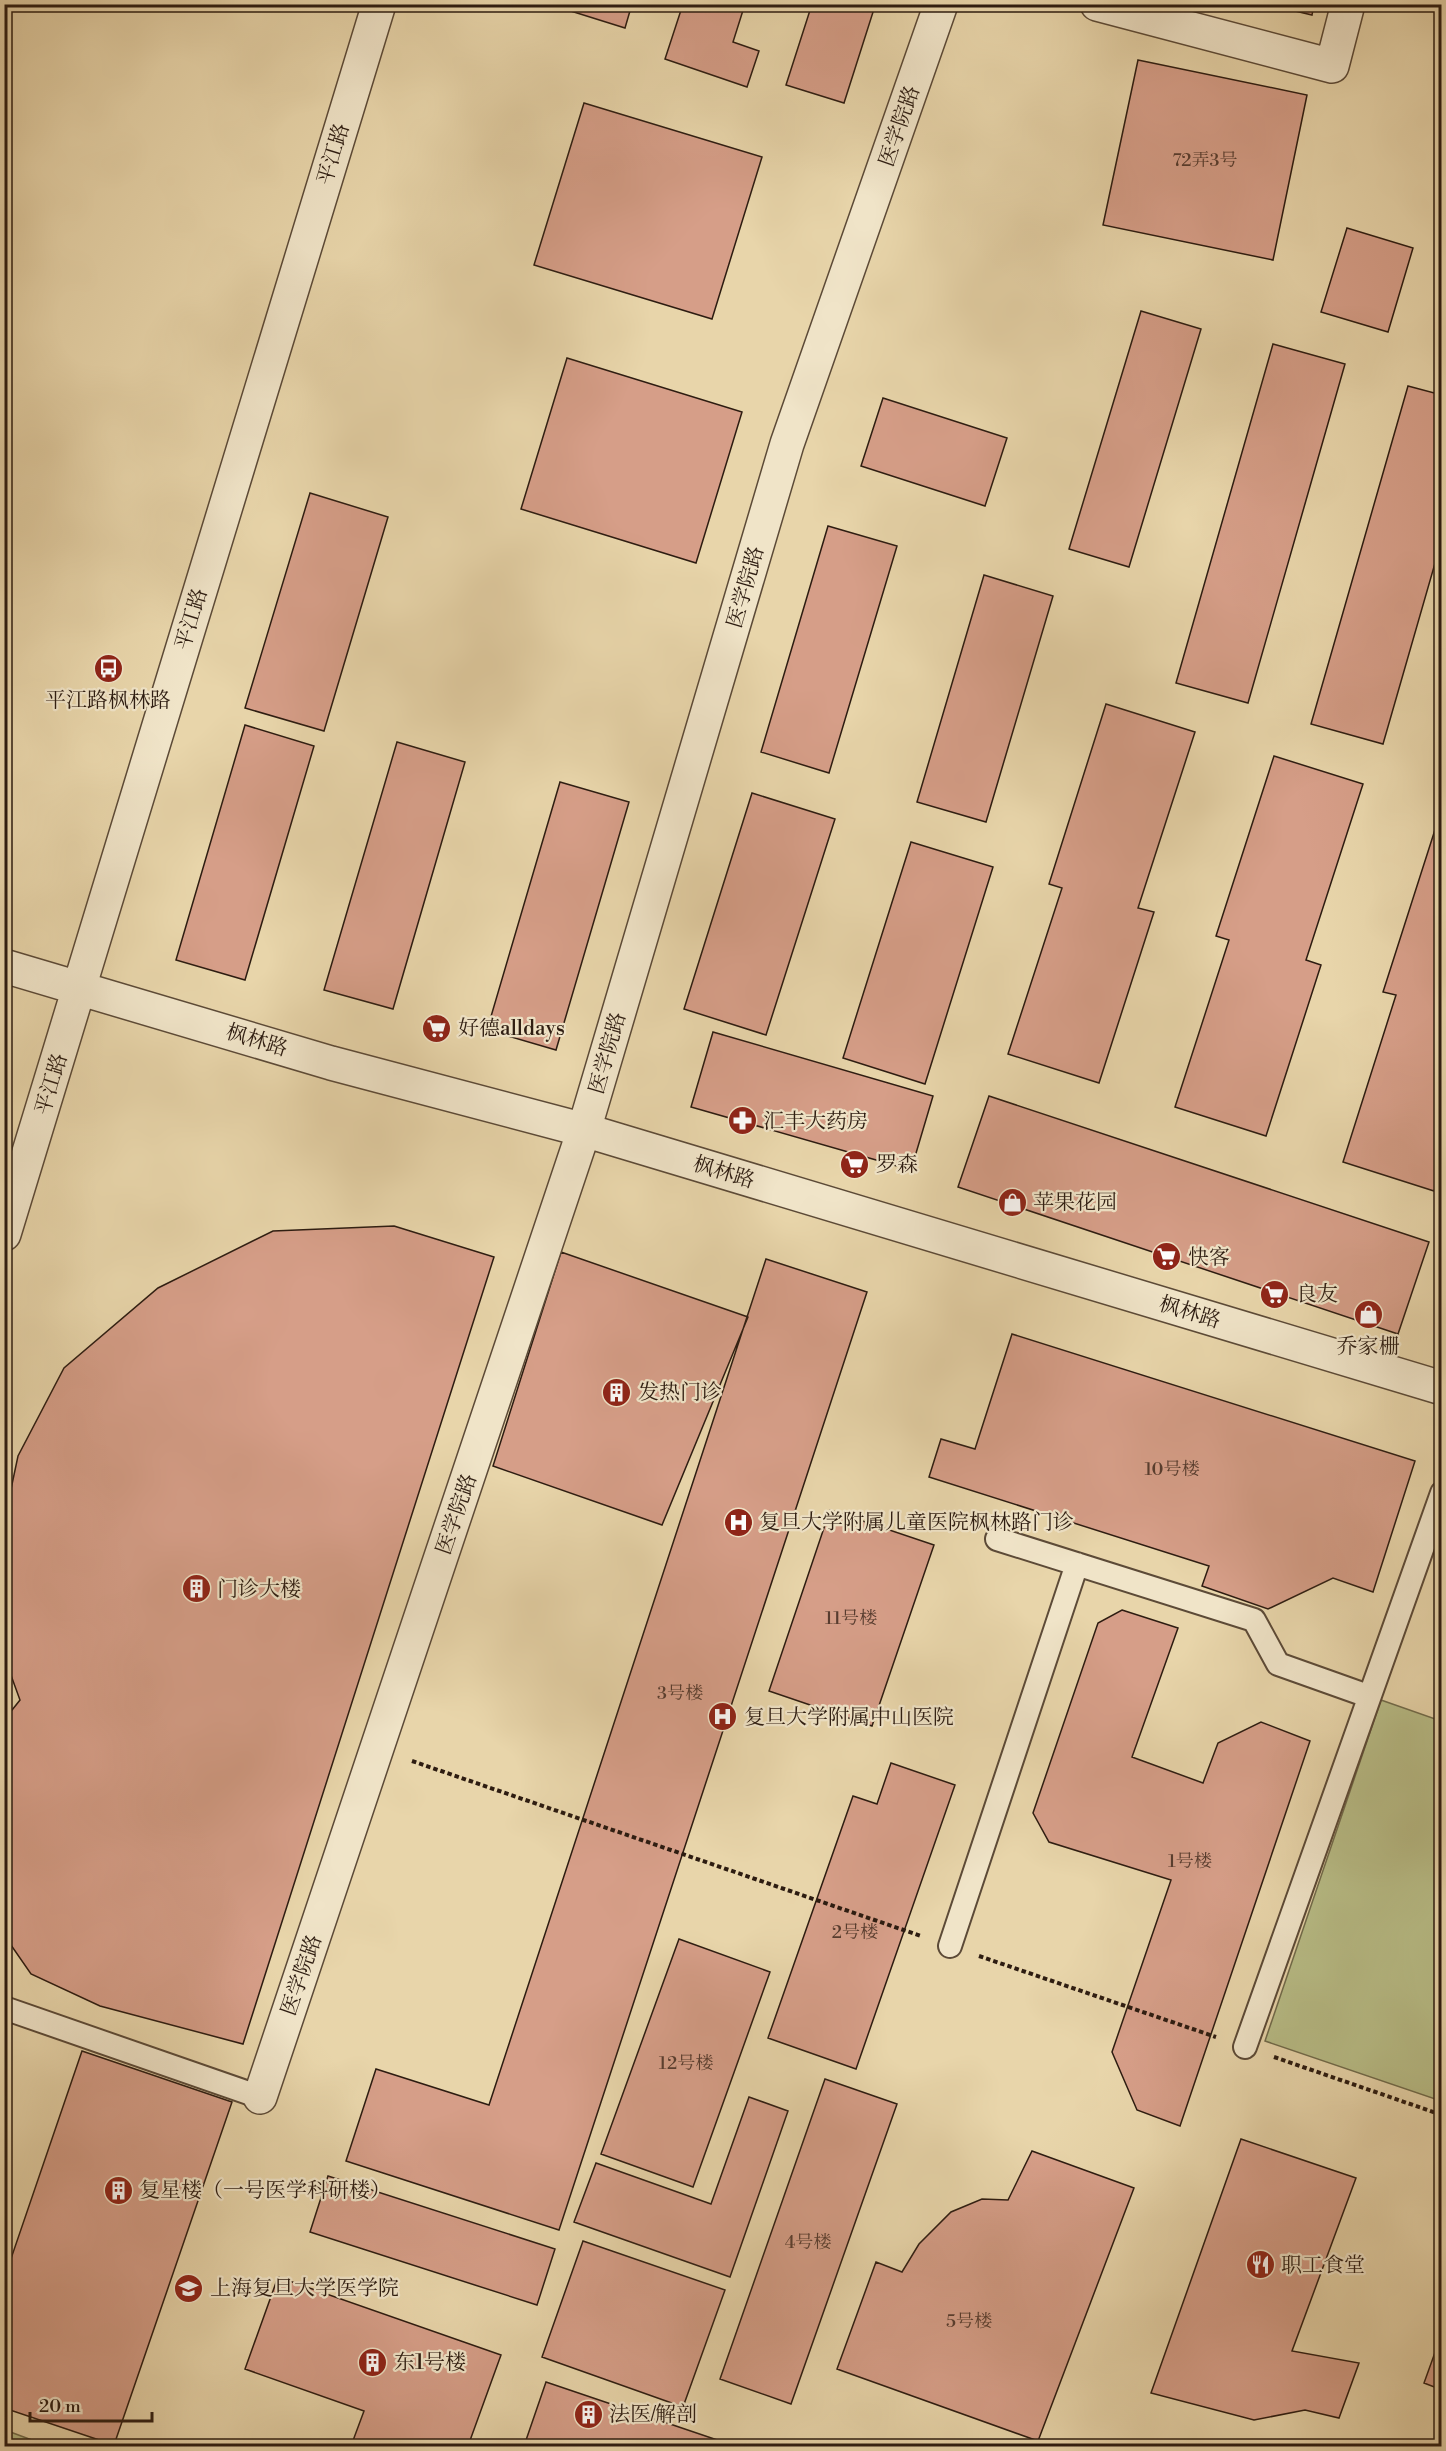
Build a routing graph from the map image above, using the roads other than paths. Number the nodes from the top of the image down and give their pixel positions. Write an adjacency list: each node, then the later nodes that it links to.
1 (379, 4): 6 (street, 平江路)
2 (941, 4): 7 (street, 医学院路)
3 (1097, 4): 4 (street)
4 (1348, 4)
5 (4, 966): 6 (street, 枫林路)
6 (81, 988): 7 (street, 枫林路); 8 (street, 平江路)
7 (584, 1130): 9 (street, 枫林路); 17 (street, 医学院路)
8 (4, 1234)
9 (1442, 1388)
10 (1442, 1493): 13 (lane)
11 (997, 1539): 12 (lane)
12 (1077, 1564): 13 (lane); 14 (lane)
13 (1368, 1696): 16 (lane)
14 (950, 1946)
15 (4, 2008): 17 (lane)
16 (1245, 2047)
17 (260, 2097)

